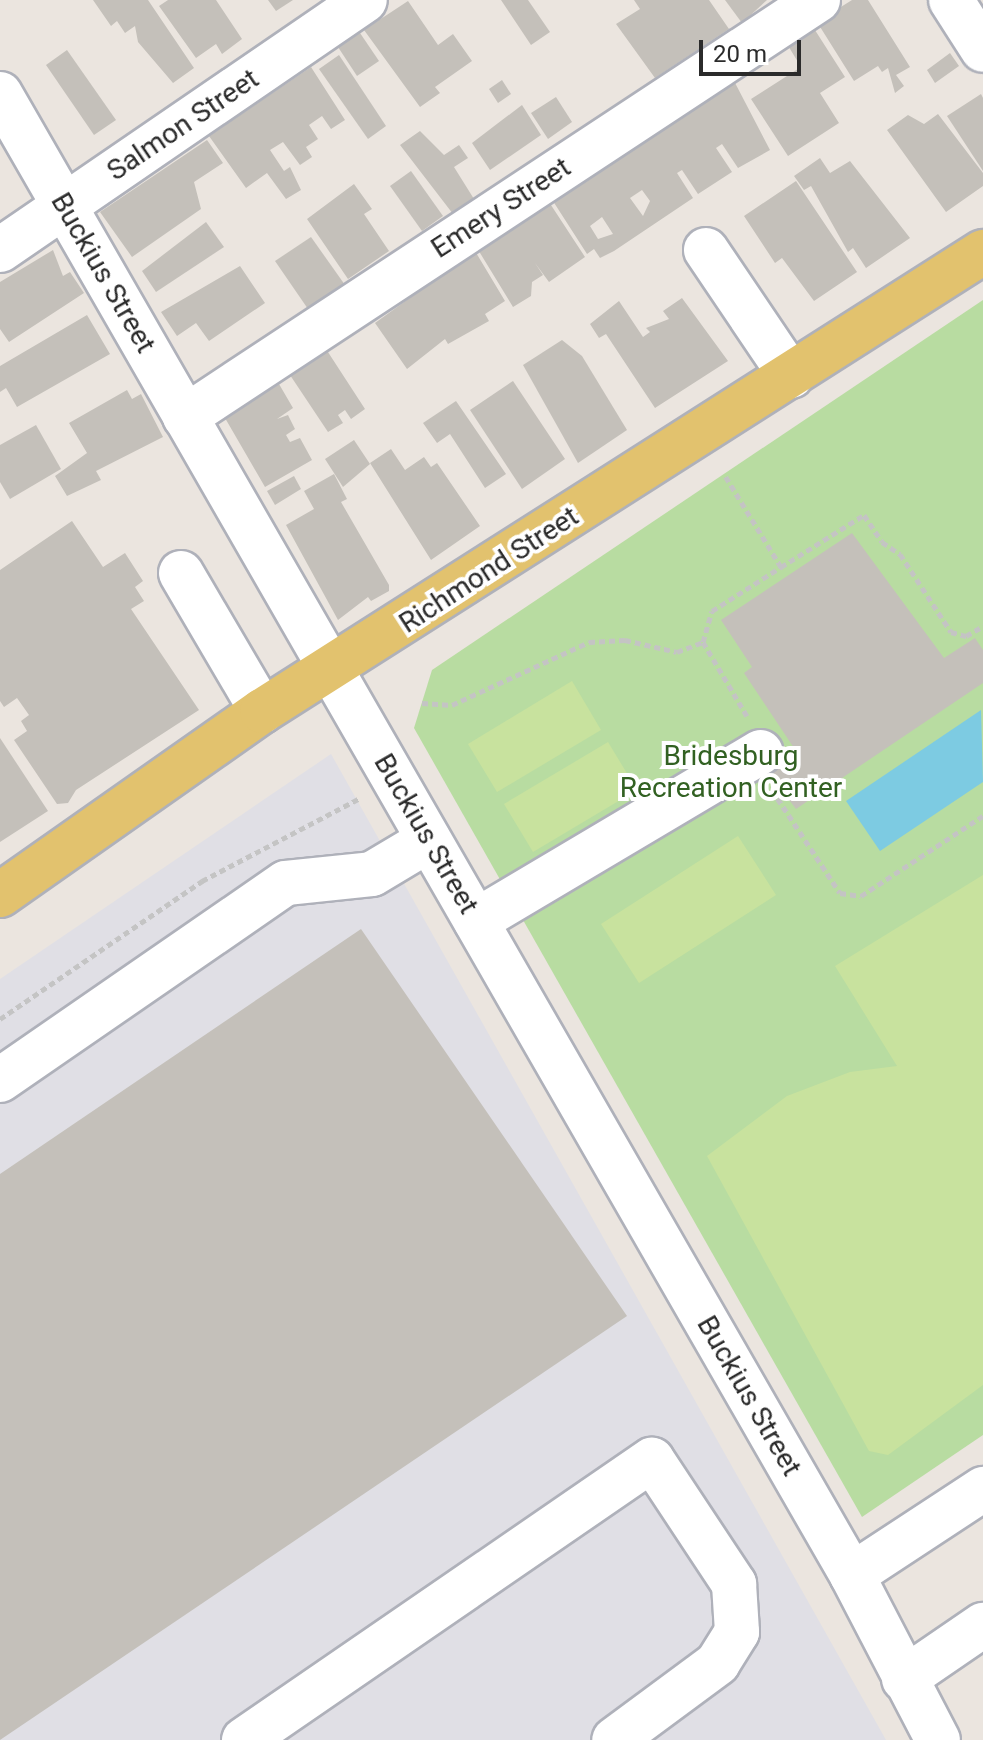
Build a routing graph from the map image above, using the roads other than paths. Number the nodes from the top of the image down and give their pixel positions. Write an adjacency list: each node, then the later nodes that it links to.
1 (365, 0): 6 (street, Salmon Street)
2 (818, 0): 11 (street, Emery Street)
3 (951, 0): 4 (street)
4 (983, 50)
5 (0, 94): 6 (street, Buckius Street)
6 (64, 206): 7 (street, Salmon Street); 11 (street, Buckius Street)
7 (0, 250)
8 (706, 250): 10 (street)
9 (983, 252): 10 (main road, Richmond Street)
10 (791, 376): 13 (main road, Richmond Street)
11 (185, 417): 13 (street, Buckius Street)
12 (181, 573): 14 (street)
13 (332, 670): 14 (main road, Richmond Street); 16 (street, Buckius Street)
14 (262, 711): 17 (main road, Richmond Street)
15 (761, 752): 18 (street)
16 (429, 840): 18 (street, Buckius Street); 19 (street)
17 (0, 895)
18 (476, 921): 21 (street, Buckius Street)
19 (0, 1080)
20 (983, 1489): 21 (street)
21 (852, 1575): 23 (street, Buckius Street)
22 (983, 1625): 23 (street)
23 (904, 1679): 26 (street, Buckius Street)
24 (244, 1740): 25 (street)
25 (614, 1740)
26 (938, 1740)

